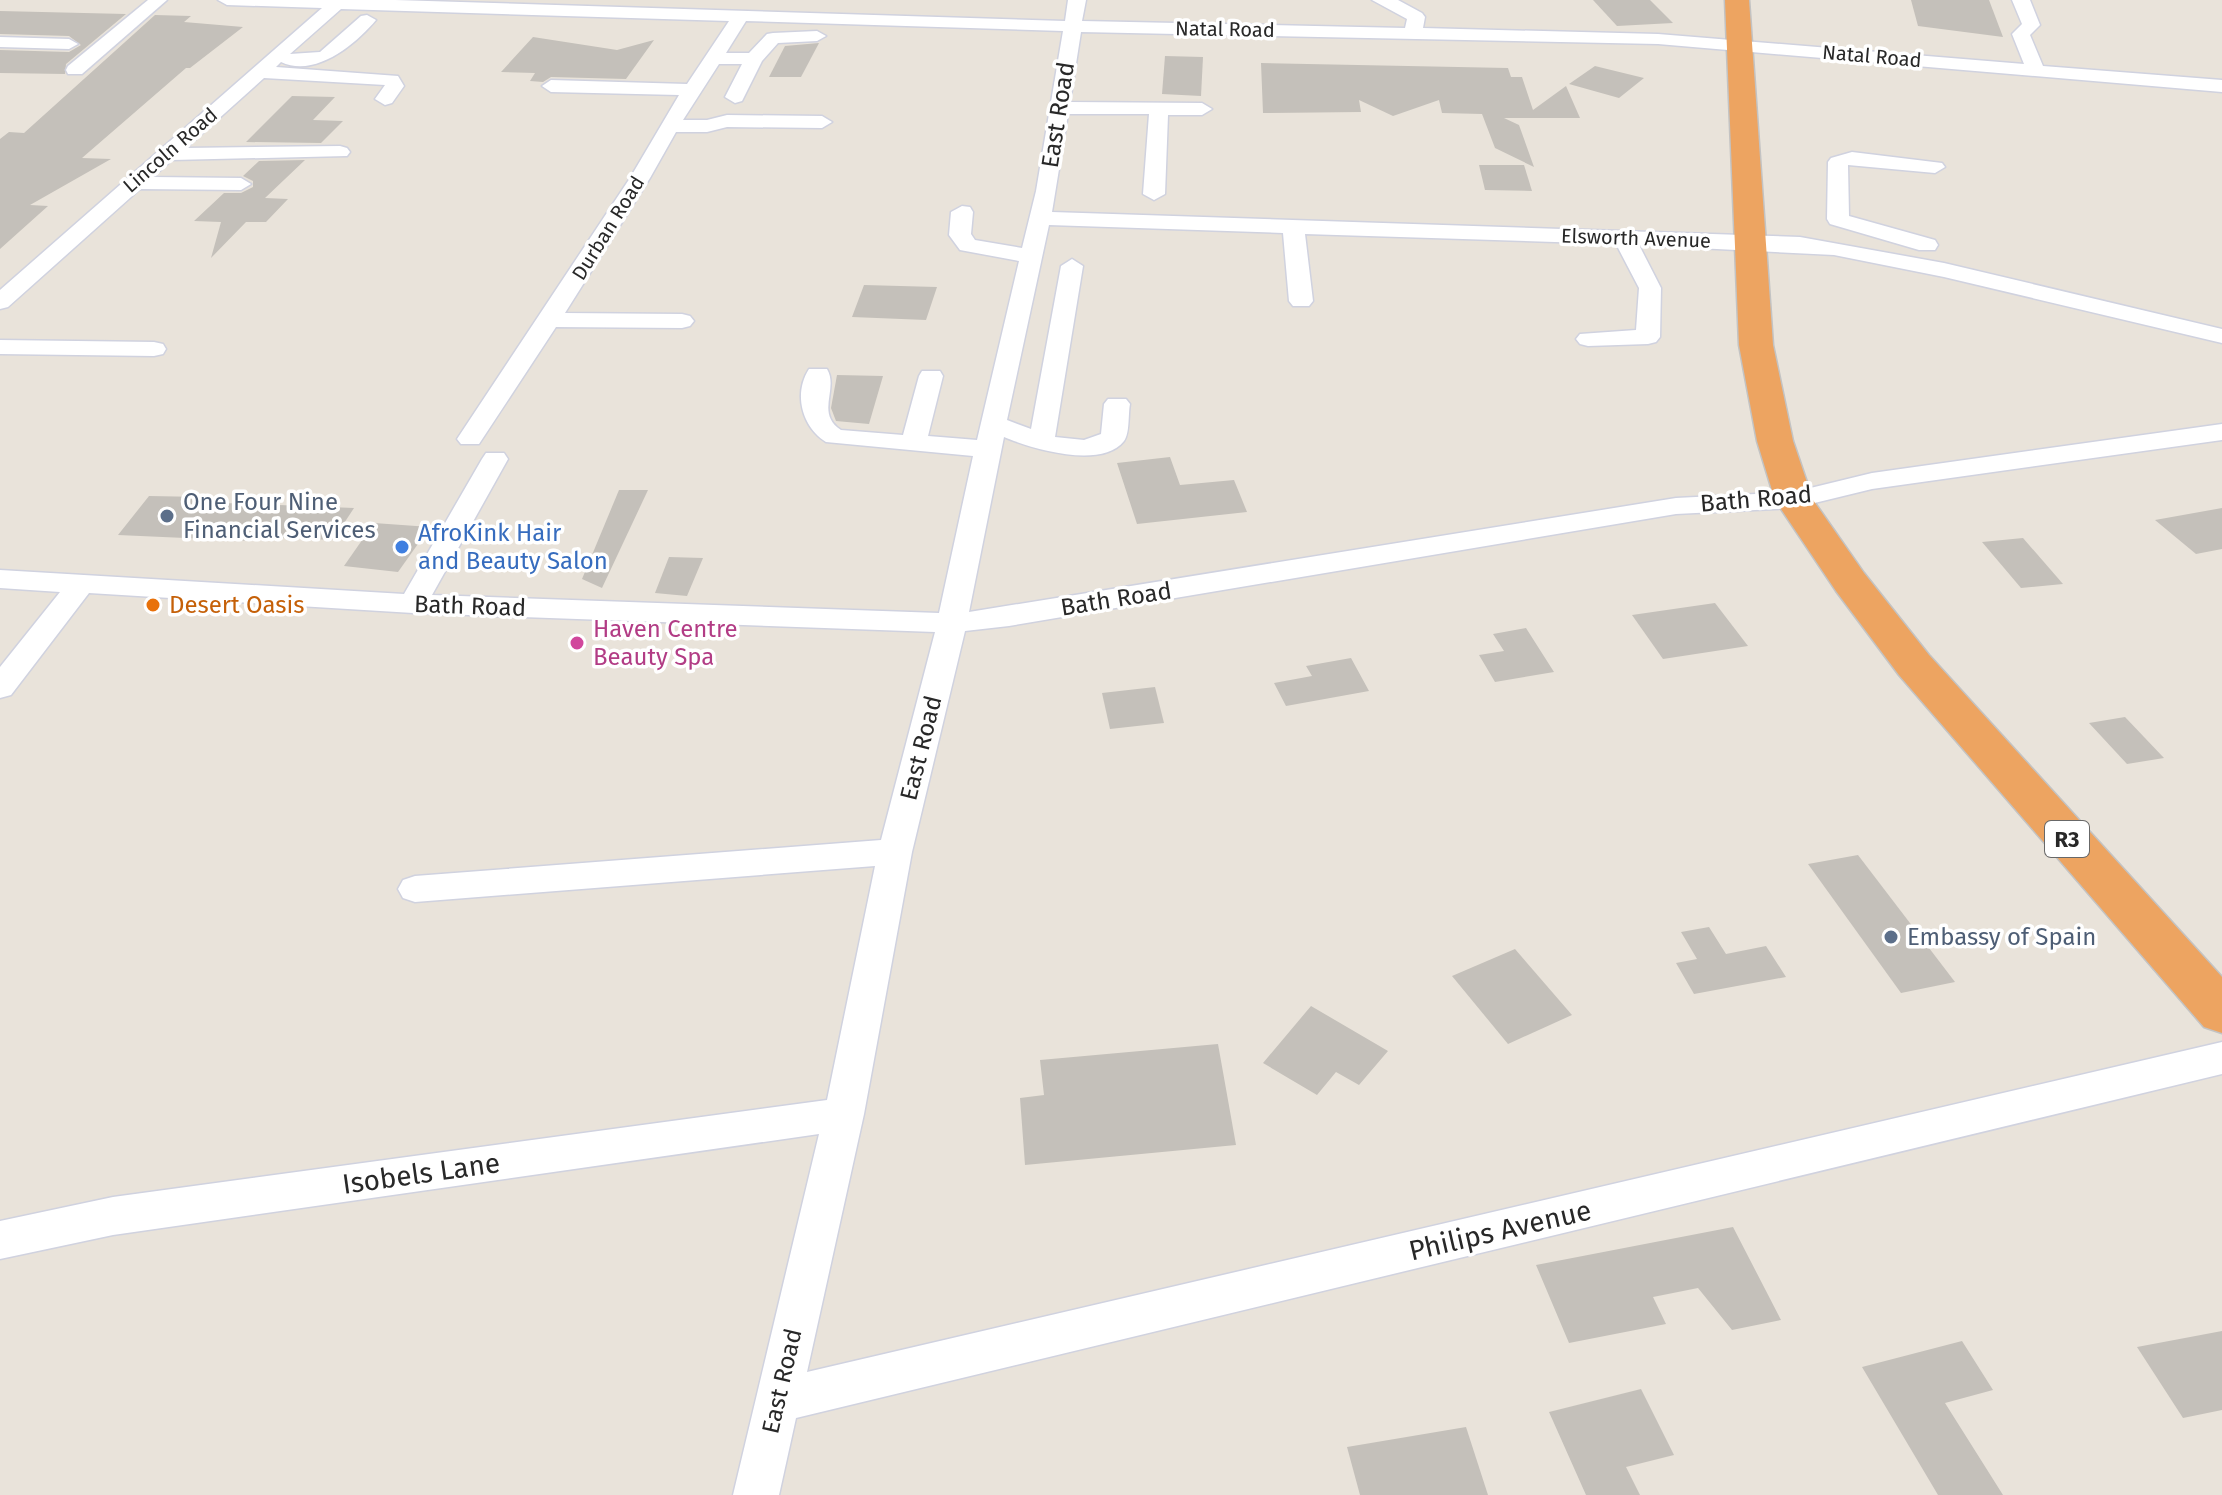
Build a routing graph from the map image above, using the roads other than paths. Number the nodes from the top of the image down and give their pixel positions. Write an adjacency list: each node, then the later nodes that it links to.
1 (158, 0): 23 (street)
2 (227, 0): 7 (street, Natal Road)
3 (813, 0): 11 (street)
4 (1381, 0): 13 (street)
5 (1737, 0): 19 (highway, R3)
6 (2021, 0): 24 (street)
7 (340, 1): 8 (street, Natal Road); 15 (street, Lincoln Road)
8 (465, 3): 10 (street, Natal Road)
9 (1074, 13): 11 (street, Natal Road); 13 (street, Natal Road); 30 (street, East Road)
10 (742, 14): 11 (street, Natal Road); 20 (street, Durban Road)
11 (803, 16)
12 (367, 20): 16 (street)
13 (1413, 32): 19 (street, Natal Road)
14 (868, 37): 21 (street)
15 (295, 40): 16 (street); 22 (street, Lincoln Road)
16 (345, 40): 22 (street)
17 (0, 42): 18 (street)
18 (69, 44)
19 (1741, 44): 24 (street, Natal Road); 45 (highway, R3)
20 (714, 58): 21 (street); 27 (street, Durban Road)
21 (754, 59): 28 (street)
22 (266, 66): 29 (street); 36 (street, Lincoln Road)
23 (75, 70)
24 (2036, 71): 26 (street, Natal Road)
25 (551, 86): 27 (street)
26 (2222, 86)
27 (691, 90): 34 (street, Durban Road)
28 (735, 97)
29 (385, 99)
30 (1060, 108): 31 (street); 42 (street, East Road)
31 (1159, 108): 32 (street); 40 (street)
32 (1202, 109)
33 (822, 122): 34 (street)
34 (669, 126): 51 (street, Durban Road)
35 (340, 152): 36 (street)
36 (166, 154): 38 (street, Lincoln Road)
37 (1935, 167): 48 (street)
38 (133, 183): 39 (street); 50 (street, Lincoln Road)
39 (241, 184)
40 (1154, 194)
41 (962, 212): 46 (street)
42 (1040, 218): 43 (street, Elsworth Avenue); 46 (street, East Road)
43 (1293, 227): 44 (street, Elsworth Avenue); 49 (street)
44 (1624, 238): 45 (street, Elsworth Avenue); 54 (street)
45 (1749, 242): 48 (street, Elsworth Avenue); 66 (highway, R3)
46 (1031, 256): 61 (street, East Road)
47 (1072, 266): 63 (street)
48 (1944, 270): 53 (street, Elsworth Avenue)
49 (1301, 301)
50 (0, 302)
51 (549, 320): 52 (street); 62 (street, Durban Road)
52 (682, 321)
53 (2222, 336)
54 (1588, 339)
55 (0, 347): 56 (street)
56 (154, 349)
57 (818, 374): 64 (street)
58 (931, 376): 64 (street)
59 (1117, 404): 63 (street)
60 (2222, 432): 66 (street, Bath Road)
61 (990, 436): 63 (street); 64 (street); 70 (street, East Road)
62 (470, 439)
63 (1041, 443)
64 (913, 444)
65 (495, 459): 69 (street)
66 (1794, 500): 70 (street, Bath Road); 74 (highway, R3)
67 (0, 579): 68 (street, Bath Road)
68 (81, 584): 69 (street, Bath Road); 71 (street)
69 (413, 604): 70 (street, Bath Road)
70 (952, 623): 72 (street, East Road)
71 (0, 688)
72 (895, 852): 73 (street); 76 (street, East Road)
73 (415, 889)
74 (2222, 1012)
75 (2222, 1058): 78 (street, Philips Avenue)
76 (844, 1114): 77 (street, Isobels Lane); 78 (street, East Road)
77 (0, 1240)
78 (777, 1401): 79 (street, East Road)
79 (756, 1495)

